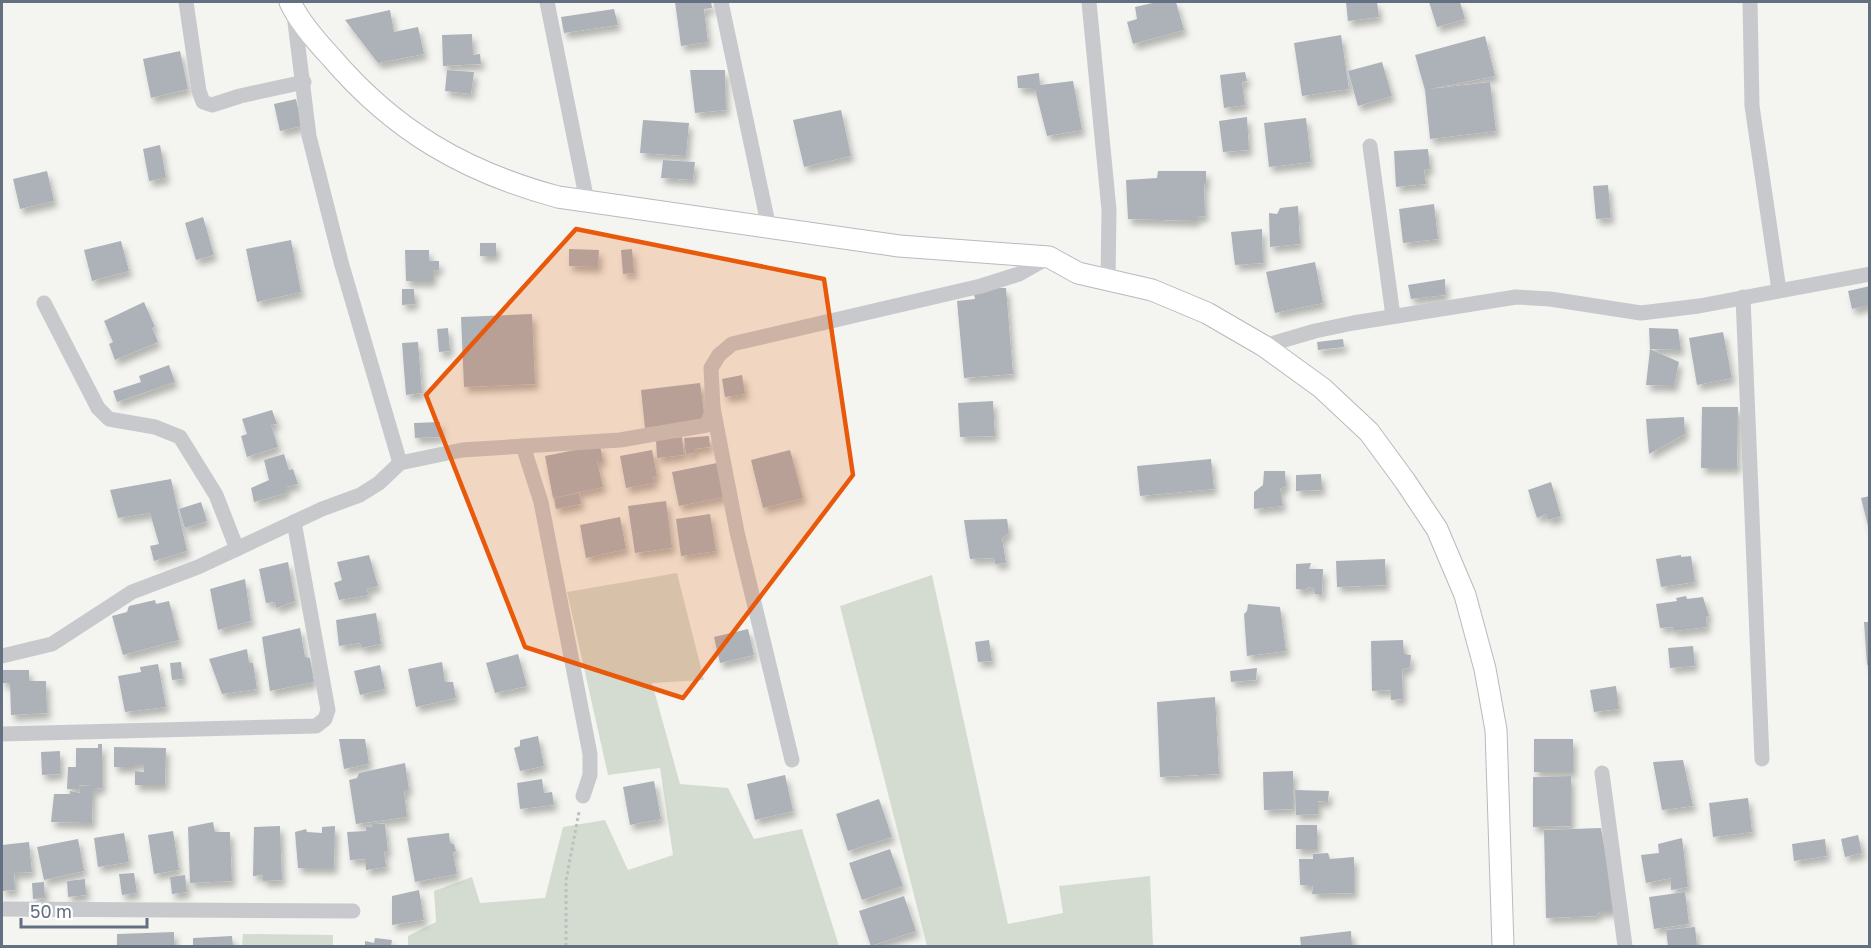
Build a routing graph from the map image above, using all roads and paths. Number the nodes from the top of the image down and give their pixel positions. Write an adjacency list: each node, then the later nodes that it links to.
1 (186, 2): 7 (street)
2 (547, 2): 9 (street)
3 (721, 2): 10 (street)
4 (1089, 2): 13 (street)
5 (1750, 2): 14 (street)
6 (291, 3): 7 (street); 9 (main road)
7 (304, 82): 21 (street)
8 (1370, 146): 17 (street)
9 (587, 201): 10 (main road)
10 (769, 228): 11 (main road)
11 (1049, 257): 13 (main road); 19 (street)
12 (1869, 274): 14 (street)
13 (1108, 280): 18 (main road)
14 (1779, 290): 15 (street)
15 (1743, 297): 17 (street); 26 (street)
16 (44, 303): 23 (street)
17 (1393, 316): 18 (street)
18 (1264, 346): 33 (main road)
19 (713, 408): 20 (street); 27 (street)
20 (523, 446): 21 (street); 29 (street)
21 (400, 463): 22 (street)
22 (294, 522): 23 (street); 25 (street)
23 (237, 549): 24 (street)
24 (2, 657)
25 (2, 734)
26 (1762, 759)
27 (792, 760)
28 (1602, 773): 34 (street)
29 (584, 796): 32 (path)
30 (2, 909): 31 (street)
31 (352, 911)
32 (566, 946)
33 (1503, 946)
34 (1624, 946)

